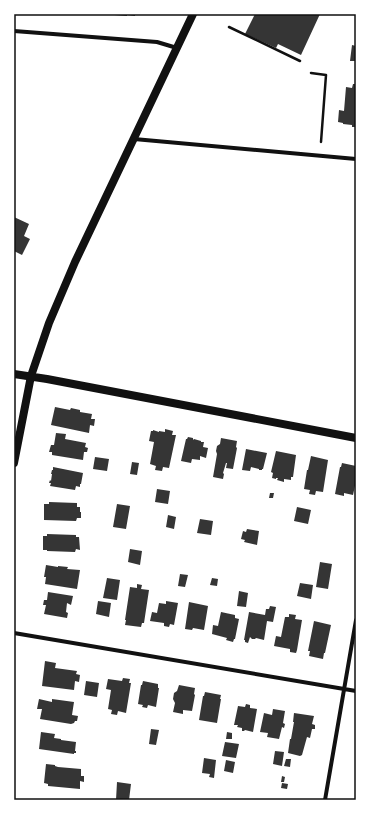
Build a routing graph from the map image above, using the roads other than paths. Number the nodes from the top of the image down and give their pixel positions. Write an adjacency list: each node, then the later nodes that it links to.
1 (193, 14): 3 (main road)
2 (14, 31): 3 (street)
3 (177, 48): 4 (main road)
4 (134, 139): 5 (street); 7 (main road)
5 (356, 159)
6 (14, 374): 7 (main road)
7 (31, 376): 8 (main road); 9 (main road)
8 (356, 438)
9 (14, 463)
10 (356, 620): 12 (street)
11 (14, 632): 12 (street)
12 (344, 689): 13 (street); 14 (street)
13 (356, 692)
14 (325, 800)

